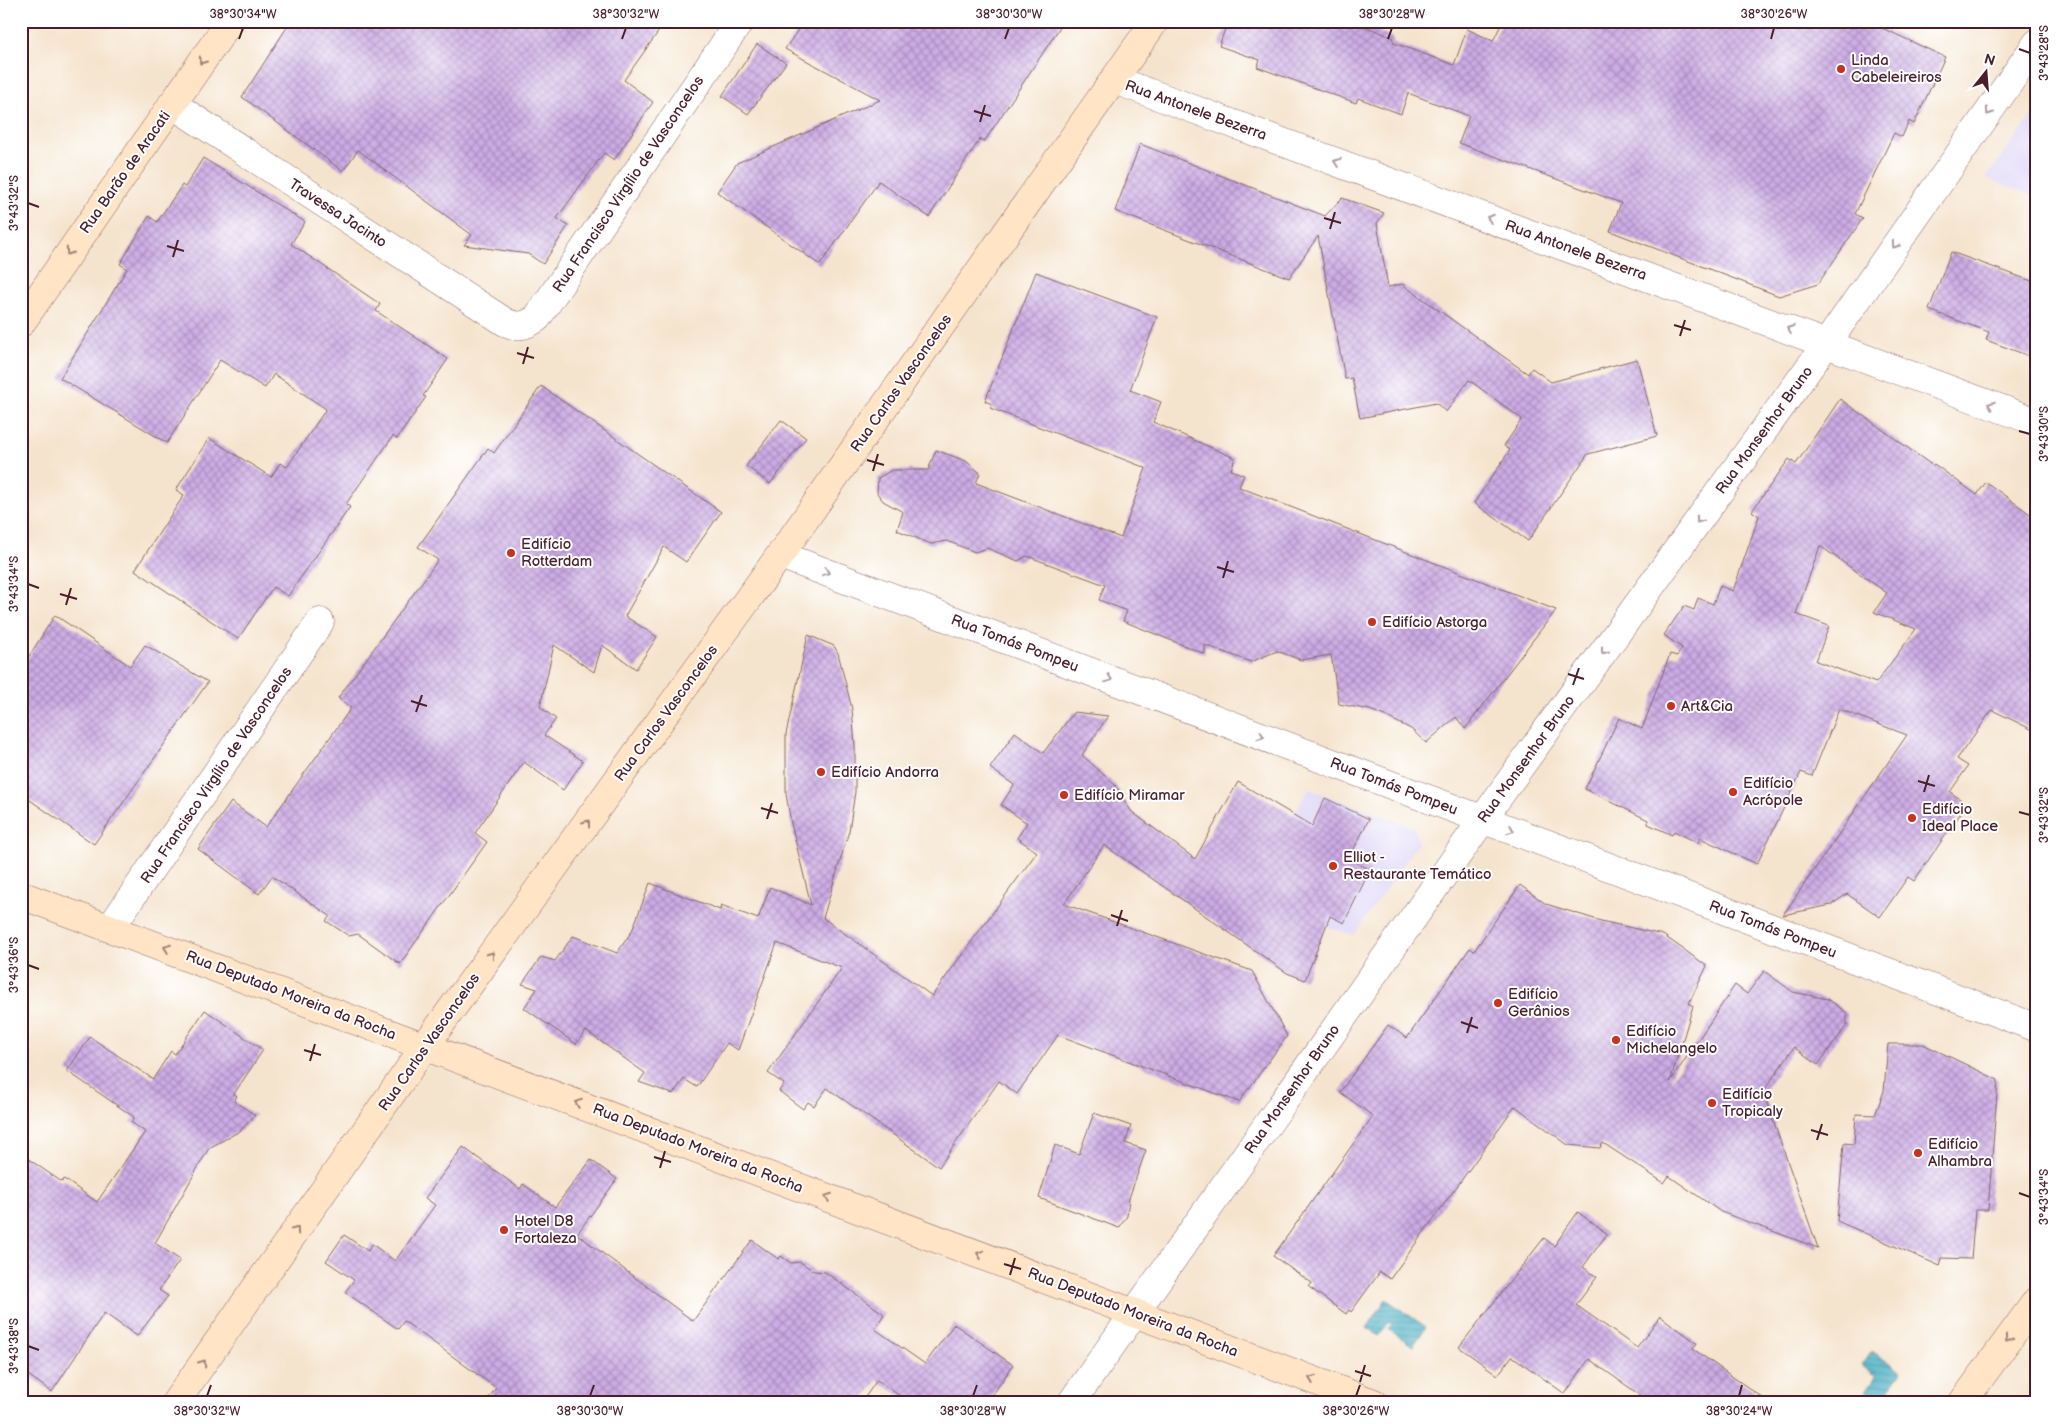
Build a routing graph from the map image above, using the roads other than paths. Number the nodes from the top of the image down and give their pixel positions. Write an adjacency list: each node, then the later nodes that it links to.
1 (230, 21): 6 (street, Rua Barão de Aracati, one-way to 6)
2 (740, 21): 8 (street, Rua Francisco Virgílio de Vasconcelos)
3 (1155, 21): 5 (street, Rua Carlos Vasconcelos)
4 (2037, 43): 9 (street, Rua Monsenhor Bruno, one-way to 9)
5 (1115, 80): 9 (street, Rua Antonele Bezerra, one-way to 5); 11 (street, Rua Carlos Vasconcelos)
6 (172, 104): 7 (street, Rua Barão de Aracati, one-way to 7); 8 (street, Travessa Jacinto)
7 (21, 322)
8 (505, 322)
9 (1827, 343): 10 (street, Rua Antonele Bezerra, one-way to 9); 13 (street, Rua Monsenhor Bruno, one-way to 13)
10 (2037, 422)
11 (780, 555): 13 (street, Rua Tomás Pompeu, one-way to 13); 17 (street, Rua Carlos Vasconcelos, one-way to 11)
12 (320, 622): 15 (street, Rua Francisco Virgílio de Vasconcelos)
13 (1483, 819): 16 (street, Rua Tomás Pompeu, one-way to 16); 19 (street, Rua Monsenhor Bruno)
14 (21, 895): 15 (street, Rua Deputado Moreira da Rocha)
15 (111, 927): 17 (street, Rua Deputado Moreira da Rocha, one-way to 15)
16 (2037, 1028)
17 (425, 1046): 19 (street, Rua Deputado Moreira da Rocha, one-way to 17); 20 (street, Rua Carlos Vasconcelos, one-way to 17)
18 (2037, 1300): 23 (street, one-way to 23)
19 (1135, 1312): 21 (street, Rua Monsenhor Bruno); 22 (street, Rua Deputado Moreira da Rocha, one-way to 19)
20 (175, 1403)
21 (1071, 1403)
22 (1374, 1403)
23 (1962, 1403)

